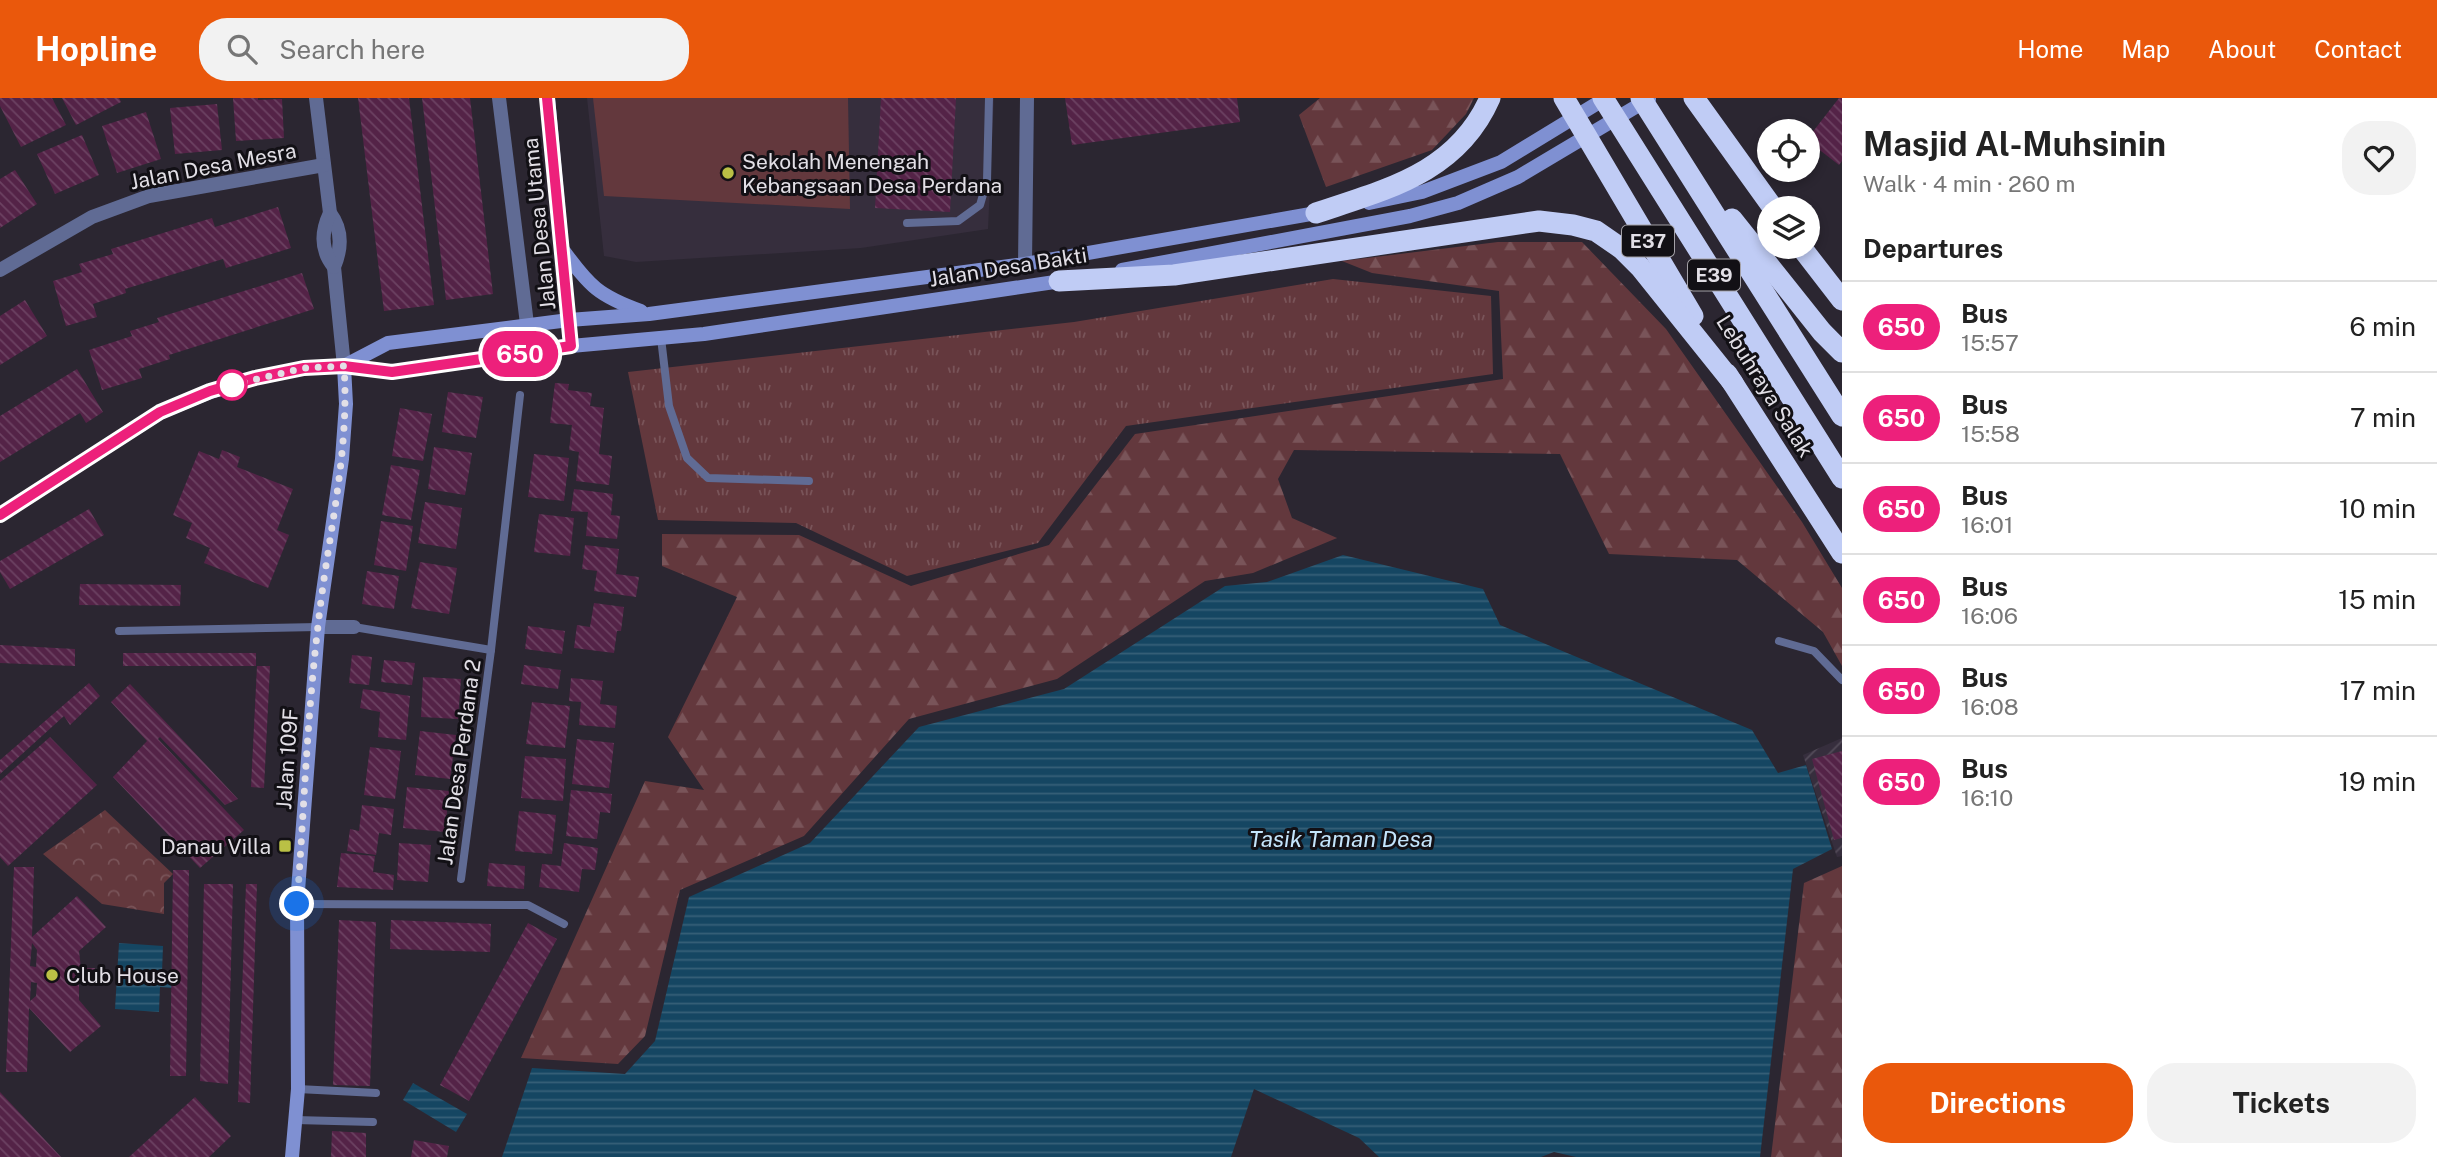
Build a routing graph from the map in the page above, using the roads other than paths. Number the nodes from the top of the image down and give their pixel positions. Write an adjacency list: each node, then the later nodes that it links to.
1 (316, 98): 12 (street, Jalan Desa Mesra)
2 (499, 98): 24 (street)
3 (548, 98): 16 (street, Jalan Desa Utama)
4 (989, 98): 15 (lane)
5 (1027, 98): 18 (street)
6 (1490, 98): 14 (highway)
7 (1564, 98): 29 (highway, Lebuhraya Salak / E37)
8 (1604, 98): 14 (street, Jalan Desa Bakti); 33 (highway, E39)
9 (1646, 98): 11 (highway); 20 (street, Jalan Desa Bakti); 32 (highway, E39)
10 (1694, 98): 13 (highway)
11 (1670, 135): 27 (highway); 31 (highway)
12 (324, 165): 19 (street, Jalan Desa Mesra); 28 (street, Jalan Desa Mesra)
13 (1764, 196)
14 (1316, 213): 18 (street, Jalan Desa Bakti)
15 (907, 223)
16 (563, 250): 22 (street); 23 (street, Jalan Desa Utama)
17 (1810, 259): 21 (highway)
18 (1025, 264): 22 (street, Jalan Desa Bakti)
19 (0, 270)
20 (1059, 281): 25 (street, Jalan Desa Bakti); 29 (highway)
21 (1842, 300)
22 (649, 314): 23 (street, Jalan Desa Bakti)
23 (569, 320): 24 (street, Jalan Desa Bakti); 26 (street, Jalan Desa Utama)
24 (527, 324): 28 (street, Jalan Desa Bakti)
25 (661, 338): 26 (street, Jalan Desa Bakti); 34 (lane)
26 (571, 346): 28 (street, Jalan Desa Bakti)
27 (1842, 352)
28 (344, 366): 35 (street, Jalan Desa Bakti); 37 (street, Jalan 109F)
29 (1733, 383): 36 (highway, Lebuhraya Salak / E37)
30 (520, 395): 41 (lane, Jalan Desa Perdana 2)
31 (1842, 401)
32 (1842, 416)
33 (1842, 478)
34 (809, 481)
35 (0, 515)
36 (1842, 553)
37 (317, 627): 38 (street); 39 (lane); 44 (street, Jalan 109F)
38 (354, 627): 41 (lane)
39 (119, 631)
40 (1779, 641): 42 (lane)
41 (491, 649): 43 (lane, Jalan Desa Perdana 2)
42 (1842, 680)
43 (461, 879)
44 (297, 904): 45 (lane); 46 (street, Jalan 109F)
45 (564, 924)
46 (298, 1089): 47 (lane); 48 (street, Jalan 109F)
47 (376, 1093)
48 (295, 1119): 49 (lane); 50 (street, Jalan 109F)
49 (373, 1122)
50 (292, 1157)

